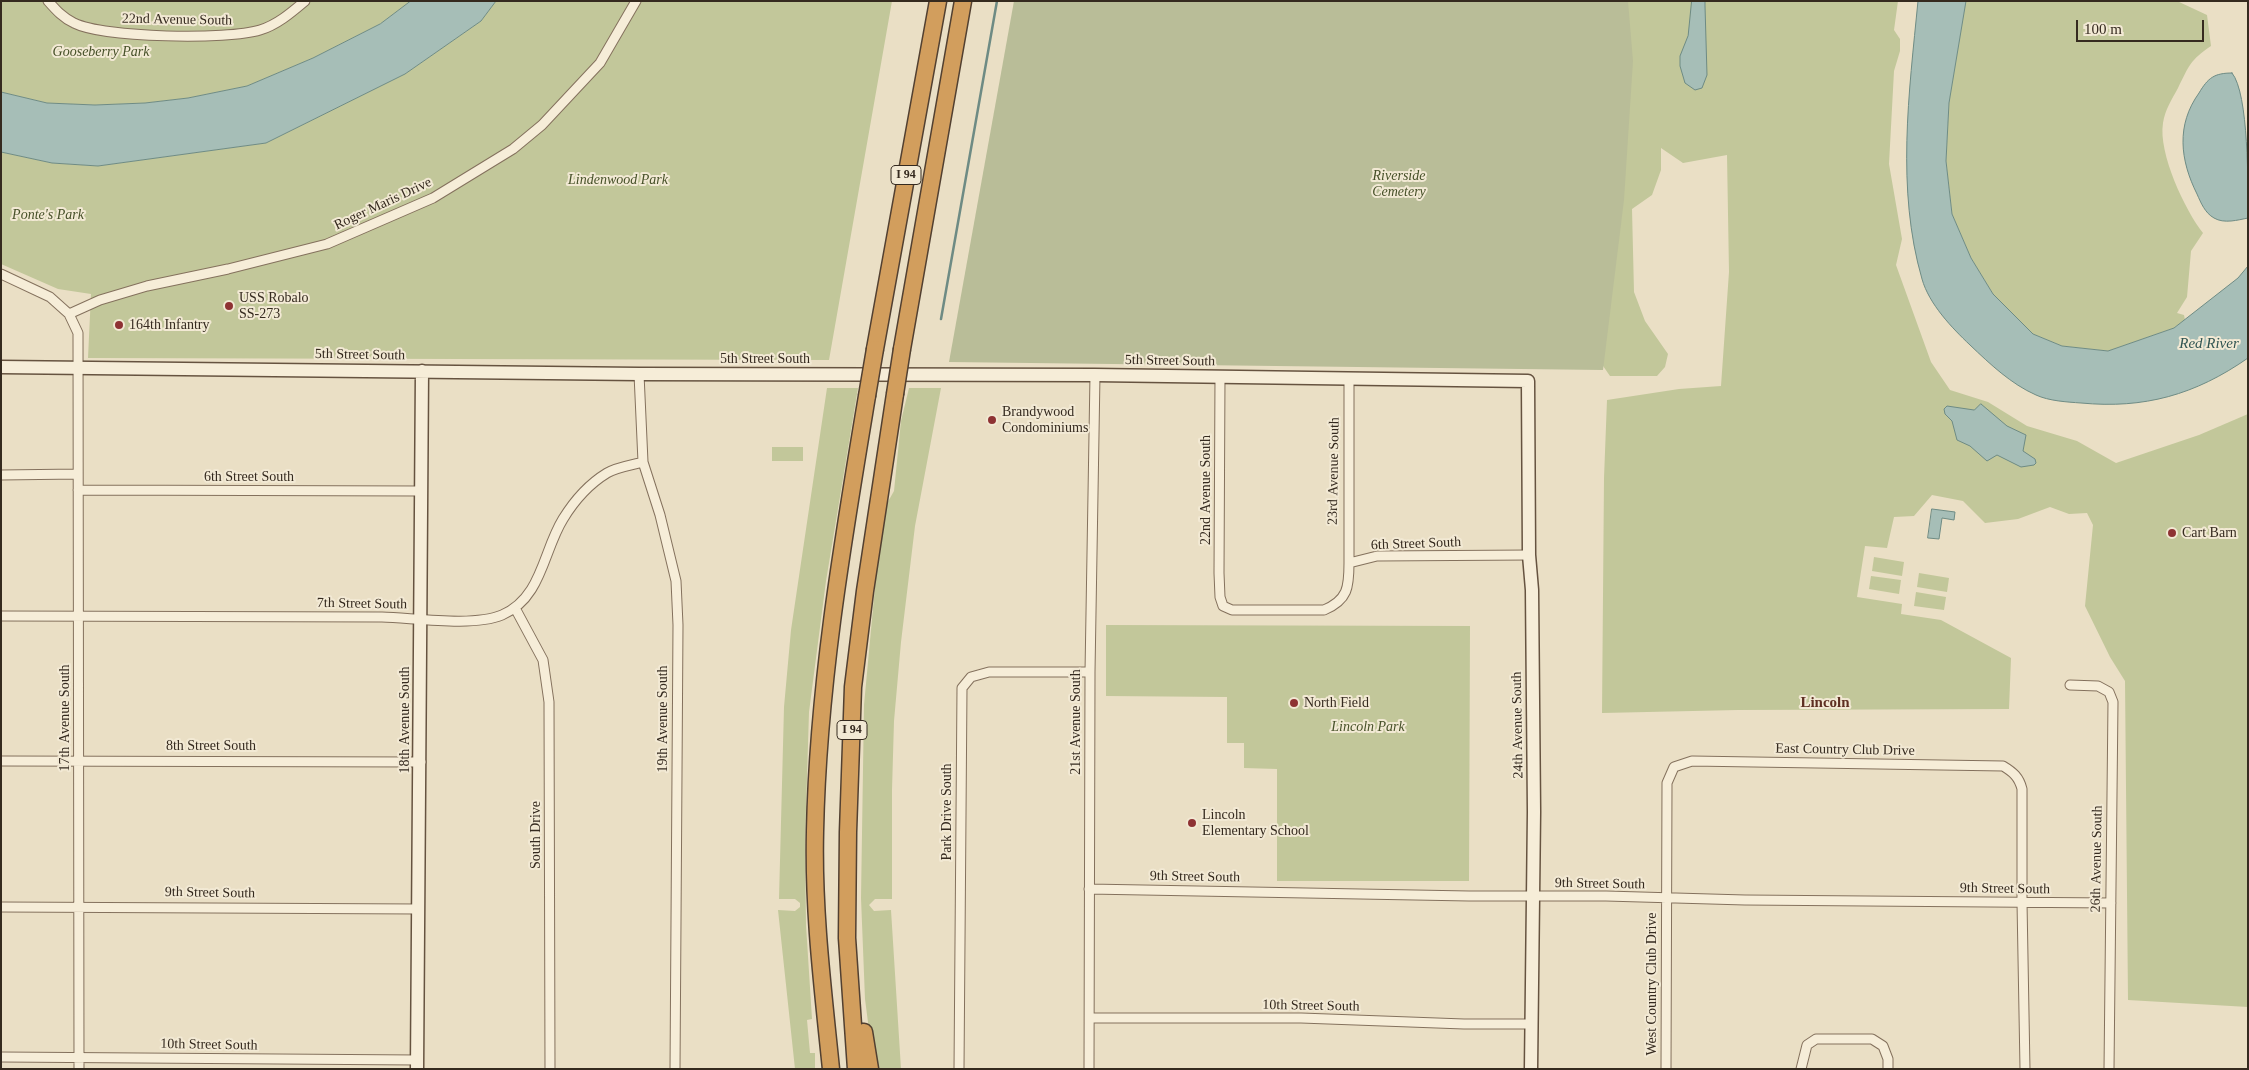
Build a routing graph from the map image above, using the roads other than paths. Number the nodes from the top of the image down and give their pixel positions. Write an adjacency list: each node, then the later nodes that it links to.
1 (48, 1): 2 (street, 22nd Avenue South)
2 (305, 1)
3 (636, 1): 7 (street, Roger Maris Drive)
4 (938, 1): 41 (highway, I 94, bridge)
5 (963, 1): 34 (highway, I 94, bridge)
6 (1, 274): 7 (street)
7 (69, 314): 9 (street, 17th Avenue South)
8 (1, 367): 9 (street, 5th Street South)
9 (78, 368): 10 (street, 5th Street South); 17 (street, 17th Avenue South)
10 (422, 371): 11 (street, 5th Street South); 20 (street, 18th Avenue South)
11 (638, 374): 12 (street, 5th Street South); 16 (street, 19th Avenue South)
12 (1095, 375): 13 (street, 5th Street South); 27 (street, 21st Avenue South)
13 (1220, 378): 14 (street, 5th Street South); 22 (street, 22nd Avenue South)
14 (1349, 379): 15 (street, 5th Street South); 22 (street, 23rd Avenue South)
15 (1528, 381): 21 (street, 24th Avenue South)
16 (643, 462): 23 (street, 7th Street South); 49 (street, 19th Avenue South)
17 (78, 474): 18 (street); 19 (street, 17th Avenue South)
18 (1, 475)
19 (78, 490): 20 (street, 6th Street South); 25 (street, 17th Avenue South)
20 (421, 491): 26 (street, 18th Avenue South)
21 (1529, 555): 22 (street, 6th Street South); 33 (street, 24th Avenue South)
22 (1348, 563)
23 (515, 608): 26 (street, 7th Street South); 48 (street, South Drive)
24 (1, 616): 25 (street, 7th Street South)
25 (78, 616): 26 (street, 7th Street South); 29 (street, 17th Avenue South)
26 (420, 618): 31 (street, 18th Avenue South)
27 (1090, 672): 32 (street, 21st Avenue South); 54 (street, Park Drive South)
28 (2070, 685): 37 (street, 26th Avenue South)
29 (78, 760): 30 (street, 8th Street South); 31 (street, 8th Street South); 39 (street, 17th Avenue South)
30 (1, 761)
31 (420, 762): 40 (street, 18th Avenue South)
32 (1090, 889): 33 (street, 9th Street South); 42 (street, 21st Avenue South)
33 (1533, 896): 35 (street, 9th Street South); 43 (street, 24th Avenue South)
34 (848, 898): 52 (highway, I 94); 53 (highway)
35 (1666, 898): 36 (street, 9th Street South); 36 (street, East Country Club Drive); 57 (street, West Country Club Drive)
36 (2022, 902): 37 (street, 9th Street South); 60 (street)
37 (2111, 903): 61 (street, 26th Avenue South)
38 (1, 907): 39 (street, 9th Street South)
39 (79, 907): 40 (street, 9th Street South); 44 (street, 17th Avenue South)
40 (419, 909): 46 (street, 18th Avenue South)
41 (824, 1004): 50 (highway); 51 (highway, I 94)
42 (1090, 1018): 43 (street, 10th Street South); 55 (street, 21st Avenue South)
43 (1531, 1024): 56 (street, 24th Avenue South)
44 (79, 1056): 45 (street, 10th Street South); 46 (street, 10th Street South); 47 (street, 17th Avenue South)
45 (1, 1057)
46 (417, 1064)
47 (79, 1069)
48 (550, 1069)
49 (675, 1069)
50 (821, 1069)
51 (831, 1069)
52 (856, 1069)
53 (870, 1069)
54 (959, 1069)
55 (1089, 1069)
56 (1531, 1069)
57 (1666, 1069)
58 (1801, 1069): 59 (street)
59 (1888, 1069)
60 (2025, 1069)
61 (2109, 1069)

